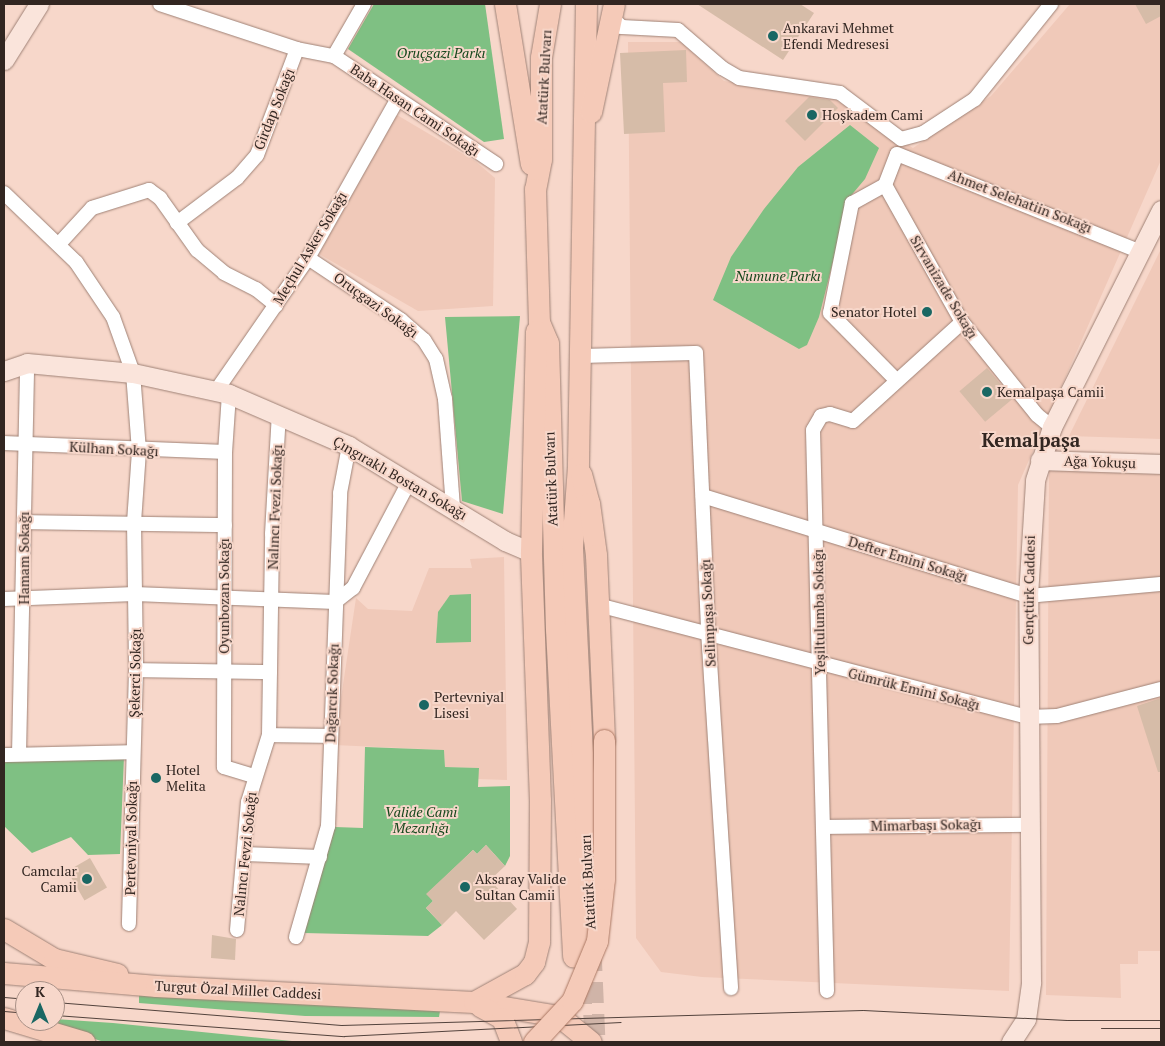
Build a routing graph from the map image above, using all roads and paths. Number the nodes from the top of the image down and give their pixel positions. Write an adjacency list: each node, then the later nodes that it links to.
1 (38, 4): 11 (street)
2 (160, 4): 9 (street)
3 (364, 4): 10 (street)
4 (505, 4): 16 (main road)
5 (550, 4): 16 (main road, Atatürk Bulvarı)
6 (586, 4): 13 (main road, Atatürk Bulvarı)
7 (1051, 4): 8 (street)
8 (612, 10): 13 (main road)
9 (297, 50): 10 (street); 19 (street, Girdap Sokağı)
10 (334, 56): 12 (street, Baba Hasan Cami Sokağı)
11 (4, 60)
12 (397, 100): 14 (street, Baba Hasan Cami Sokağı); 22 (street, Meçhul Asker Sokağı)
13 (582, 154): 26 (main road, Atatürk Bulvarı)
14 (496, 164)
15 (885, 185): 21 (street, Ahmet Selehatiin Sokağı); 25 (street, Sirvanizade Sokağı); 30 (street)
16 (535, 189): 24 (main road, Atatürk Bulvarı)
17 (4, 193): 20 (street, Şekerci Sokağı)
18 (1161, 210): 21 (street, Gençtürk Caddesi)
19 (177, 223): 20 (street); 23 (street)
20 (60, 244): 29 (street, Şekerci Sokağı)
21 (1141, 252): 33 (street, Gençtürk Caddesi)
22 (308, 258): 23 (street, Meçhul Asker Sokağı); 45 (street, Oruçgazi Sokağı)
23 (276, 305): 31 (street, Meçhul Asker Sokağı)
24 (539, 322): 42 (main road, Atatürk Bulvarı); 50 (main road)
25 (962, 322): 30 (street, Yeşiltulumba Sokağı); 33 (street, Sirvanizade Sokağı)
26 (579, 356): 42 (main road, Atatürk Bulvarı); 44 (street, Selimpaşa Sokağı)
27 (27, 363): 28 (street, Çıngıraklı Bostan Sokağı); 29 (street, Çıngıraklı Bostan Sokağı); 35 (street, Hamam Sokağı)
28 (4, 371)
29 (132, 373): 31 (street, Çıngıraklı Bostan Sokağı); 37 (street, Şekerci Sokağı)
30 (896, 380): 49 (street, Yeşiltulumba Sokağı)
31 (223, 392): 32 (street, Çıngıraklı Bostan Sokağı); 38 (street, Oyunbozan Sokağı)
32 (279, 414): 36 (street, Çıngıraklı Bostan Sokağı); 57 (street, Nalıncı Fvezi Sokağı)
33 (1052, 427): 39 (street, Gençtürk Caddesi)
34 (4, 443): 35 (street, Külhan Sokağı)
35 (26, 444): 37 (street, Külhan Sokağı); 46 (street, Hamam Sokağı)
36 (349, 446): 43 (street, Çıngıraklı Bostan Sokağı); 58 (street, Dağarcık Sokağı)
37 (139, 451): 38 (street, Külhan Sokağı); 47 (street, Şekerci Sokağı)
38 (224, 452): 48 (street, Oyunbozan Sokağı)
39 (1042, 453): 40 (street, Ağa Yokuşu); 41 (street, Ağa Yokuşu); 53 (street, Gençtürk Caddesi)
40 (1161, 455)
41 (1161, 464)
42 (578, 466): 59 (main road)
43 (409, 482): 45 (street, Çıngıraklı Bostan Sokağı); 58 (street)
44 (703, 496): 49 (street, Defter Emini Sokağı); 60 (street, Selimpaşa Sokağı)
45 (453, 508): 50 (street, Çıngıraklı Bostan Sokağı)
46 (24, 522): 47 (street); 55 (street, Hamam Sokağı)
47 (134, 524): 48 (street); 52 (street, Şekerci Sokağı)
48 (224, 525): 56 (street, Oyunbozan Sokağı)
49 (818, 530): 53 (street, Defter Emini Sokağı); 61 (street, Yeşiltulumba Sokağı)
50 (530, 552): 85 (main road)
51 (1161, 584): 53 (street)
52 (135, 594): 55 (street); 56 (street); 62 (street, Şekerci Sokağı)
53 (1028, 596): 66 (street, Gençtürk Caddesi)
54 (4, 599): 55 (street)
55 (24, 600): 70 (street, Hamam Sokağı)
56 (224, 600): 57 (street); 63 (street, Oyunbozan Sokağı)
57 (272, 601): 58 (street); 64 (street, Nalıncı Fevzi Sokağı)
58 (335, 602): 68 (street, Dağarcık Sokağı)
59 (598, 605): 60 (street, Gümrük Emini Sokağı); 91 (main road, bridge)
60 (708, 631): 61 (street, Gümrük Emini Sokağı); 83 (street, Selimpaşa Sokağı)
61 (819, 665): 66 (street, Gümrük Emini Sokağı); 74 (street, Yeşiltulumba Sokağı)
62 (136, 670): 63 (street); 69 (street, Şekerci Sokağı)
63 (224, 672): 64 (street); 72 (street, Oyunbozan Sokağı)
64 (270, 672): 67 (street, Nalıncı Fevzi Sokağı)
65 (1161, 689): 66 (street, Gümrük Emini Sokağı)
66 (1027, 717): 73 (street, Gençtürk Caddesi)
67 (269, 735): 68 (street); 72 (street, Nalıncı Fevzi Sokağı)
68 (330, 736): 76 (street, Dağarcık Sokağı)
69 (133, 752): 70 (street); 77 (street, Pertevniyal Sokağı)
70 (19, 754): 71 (street)
71 (4, 755)
72 (254, 776): 75 (street, Nalıncı Fevzi Sokağı)
73 (1028, 824): 74 (street, Mimarbaşı Sokağı); 87 (street, Gençtürk Caddesi)
74 (825, 826): 84 (street, Yeşiltulumba Sokağı)
75 (245, 854): 76 (street); 79 (street, Nalıncı Fevzi Sokağı)
76 (320, 857): 80 (street, Dağarcık Sokağı)
77 (129, 924)
78 (4, 929): 82 (main road)
79 (237, 930)
80 (296, 937)
81 (4, 973): 82 (main road, Turgut Özal Millet Caddesi)
82 (156, 986): 85 (main road, Turgut Özal Millet Caddesi)
83 (731, 988)
84 (827, 991)
85 (474, 1002): 89 (main road); 90 (main road); 92 (main road, Turgut Özal Millet Caddesi)
86 (4, 1018): 88 (main road)
87 (1012, 1040)
88 (84, 1042)
89 (501, 1042)
90 (511, 1042)
91 (534, 1042)
92 (591, 1042)

